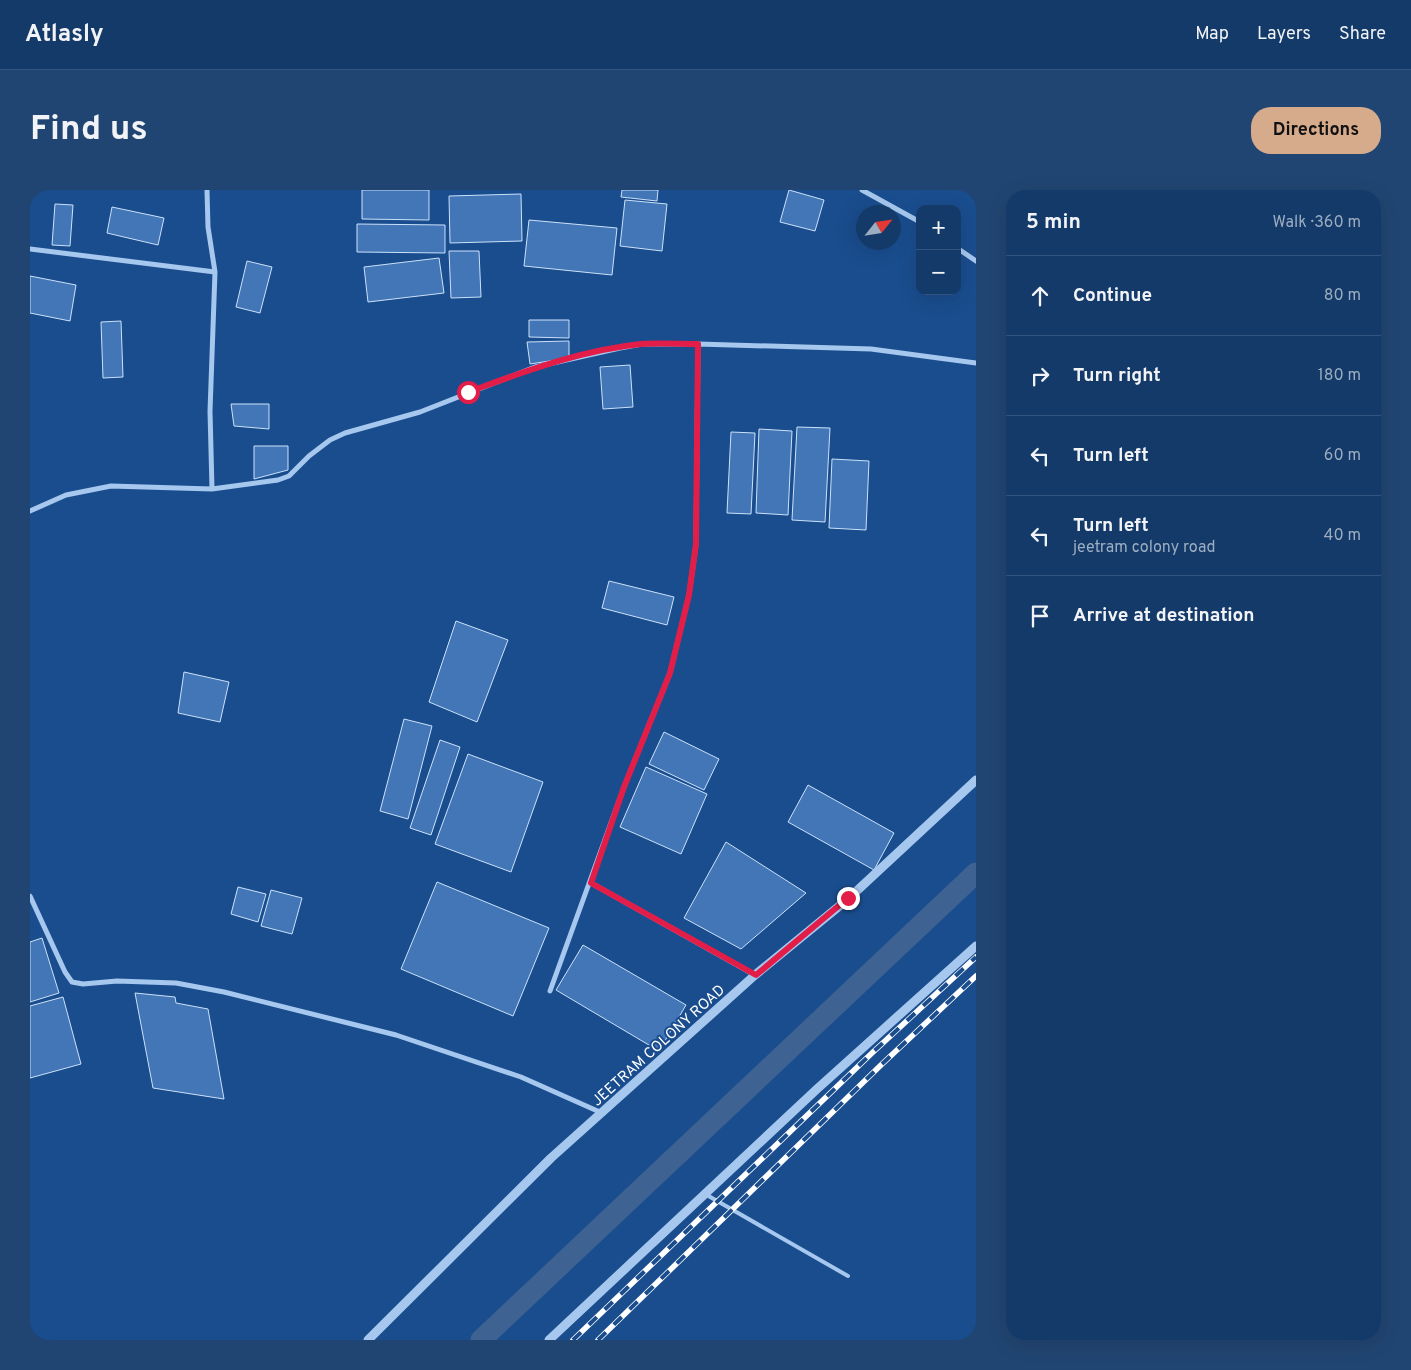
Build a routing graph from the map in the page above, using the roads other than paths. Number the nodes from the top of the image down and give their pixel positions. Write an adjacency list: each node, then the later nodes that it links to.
1 (207, 190): 7 (street)
2 (862, 190): 3 (street)
3 (916, 220)
4 (30, 249): 7 (street)
5 (960, 250): 6 (street)
6 (976, 261)
7 (215, 272): 10 (street)
8 (698, 344): 9 (street); 10 (street); 13 (street)
9 (976, 363)
10 (212, 489): 11 (street)
11 (30, 511)
12 (976, 780): 16 (street, JEETRAM COLONY ROAD)
13 (591, 883): 16 (street); 17 (street)
14 (30, 896): 18 (street)
15 (975, 948): 19 (street)
16 (756, 975): 18 (street, JEETRAM COLONY ROAD)
17 (550, 990)
18 (602, 1114): 21 (street, JEETRAM COLONY ROAD)
19 (705, 1194): 20 (lane); 22 (street)
20 (848, 1276)
21 (368, 1340)
22 (549, 1340)

